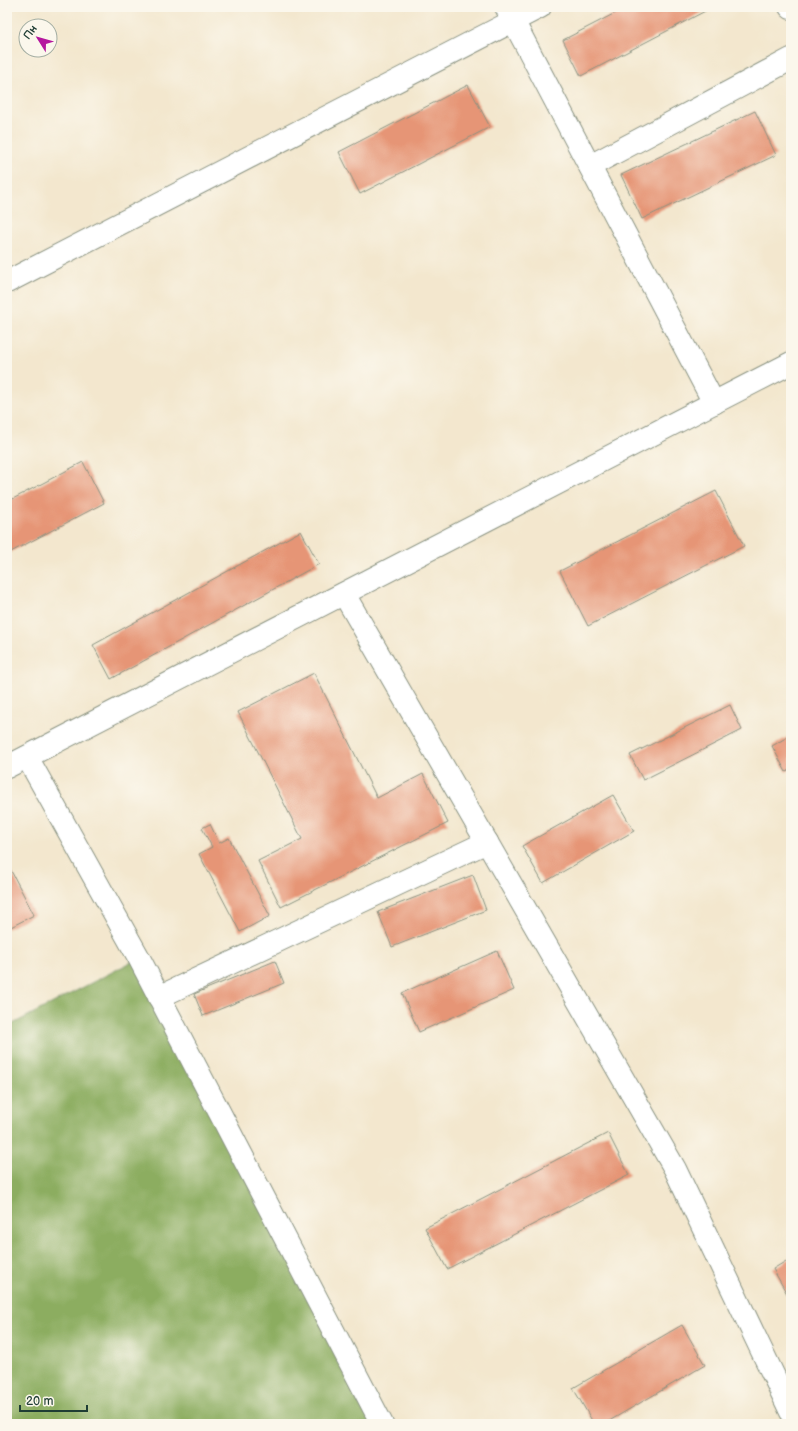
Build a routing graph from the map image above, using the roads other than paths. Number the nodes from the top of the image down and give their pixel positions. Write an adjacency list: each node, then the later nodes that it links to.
1 (540, 7): 2 (lane)
2 (510, 14): 4 (lane); 5 (lane)
3 (791, 59): 4 (lane)
4 (590, 166): 7 (lane)
5 (7, 282)
6 (791, 363): 7 (lane)
7 (714, 403): 8 (lane)
8 (344, 594): 9 (lane); 11 (lane)
9 (27, 757): 10 (lane); 12 (lane)
10 (7, 767)
11 (487, 842): 12 (lane); 13 (lane)
12 (159, 996): 14 (lane)
13 (791, 1412)
14 (382, 1424)

